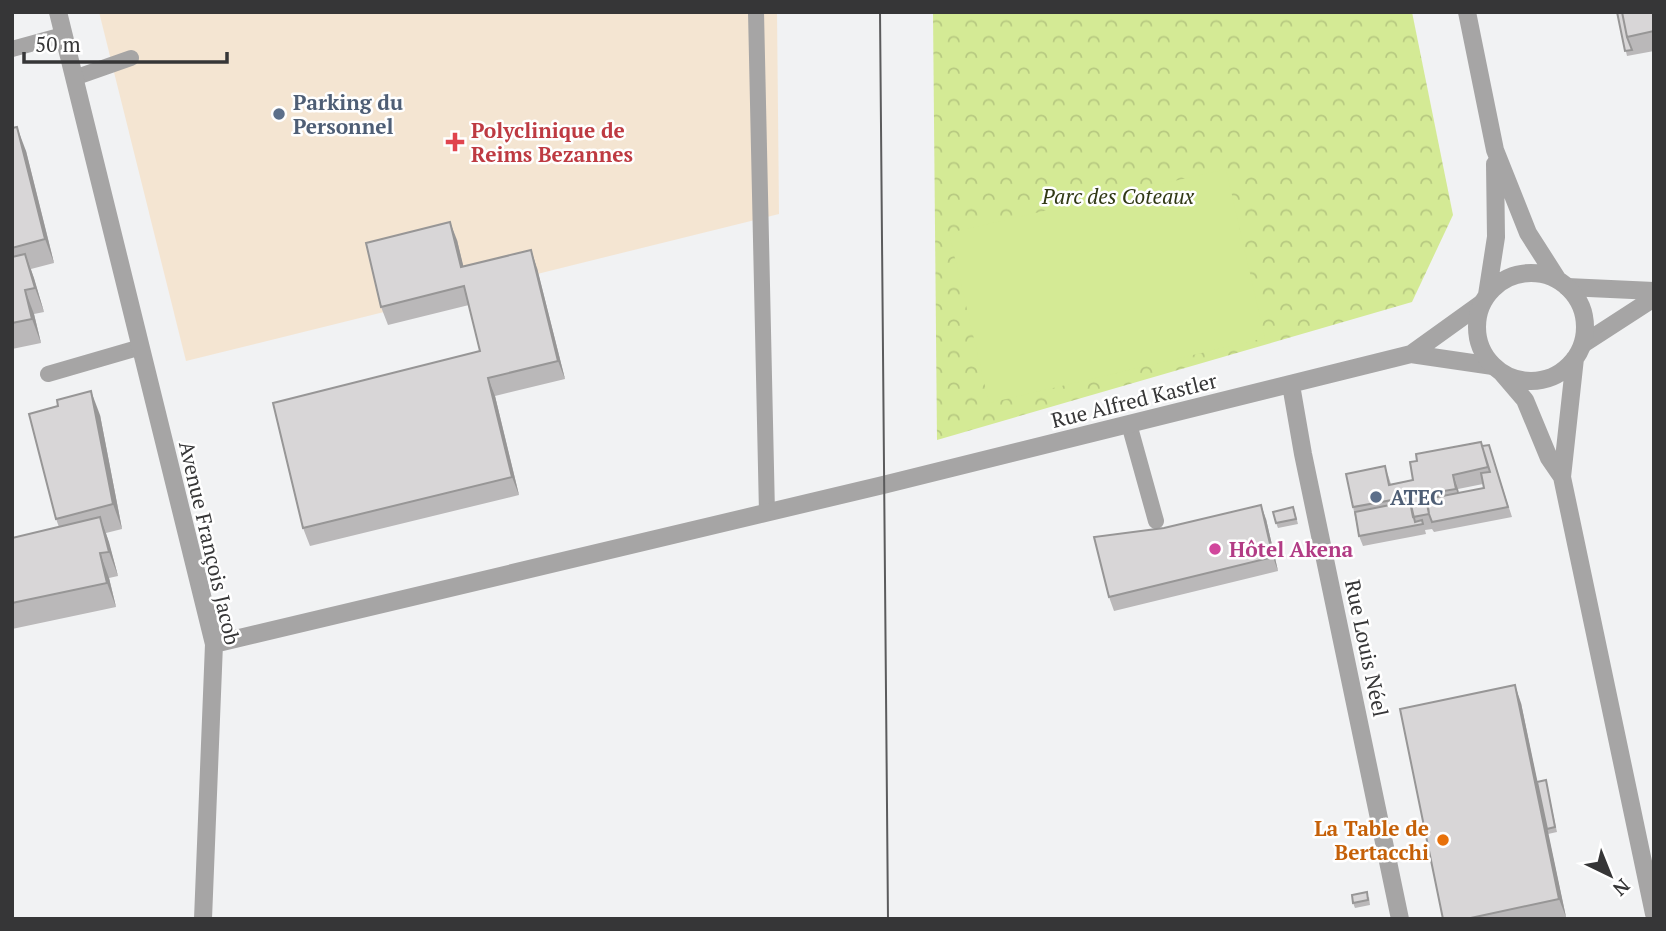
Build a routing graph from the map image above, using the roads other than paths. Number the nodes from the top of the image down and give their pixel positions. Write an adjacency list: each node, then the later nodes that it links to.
1 (58, 12): 4 (street, Avenue François Jacob)
2 (756, 12): 21 (lane)
3 (1467, 12): 8 (street)
4 (63, 35): 5 (lane); 7 (street, Avenue François Jacob)
5 (12, 49)
6 (131, 58): 7 (lane)
7 (74, 78): 13 (street, Avenue François Jacob)
8 (1495, 150): 9 (street); 12 (street)
9 (1563, 284): 10 (street); 12 (street); 14 (street)
10 (1654, 291)
11 (1654, 298): 14 (street)
12 (1485, 299): 15 (street, Rue Alfred Kastler); 16 (street)
13 (141, 347): 17 (lane); 23 (street, Avenue François Jacob)
14 (1579, 351): 16 (street); 20 (street)
15 (1411, 354): 16 (street, Rue Alfred Kastler); 18 (street, Rue Alfred Kastler)
16 (1497, 369): 20 (street)
17 (48, 374)
18 (1291, 385): 19 (street, Rue Alfred Kastler); 26 (street, Rue Louis Néel)
19 (1129, 424): 21 (street, Rue Alfred Kastler); 22 (lane)
20 (1562, 477): 24 (street)
21 (767, 513): 23 (street, Rue Alfred Kastler)
22 (1156, 521)
23 (214, 644): 25 (street, Avenue François Jacob)
24 (1654, 914)
25 (203, 919)
26 (1400, 919)

